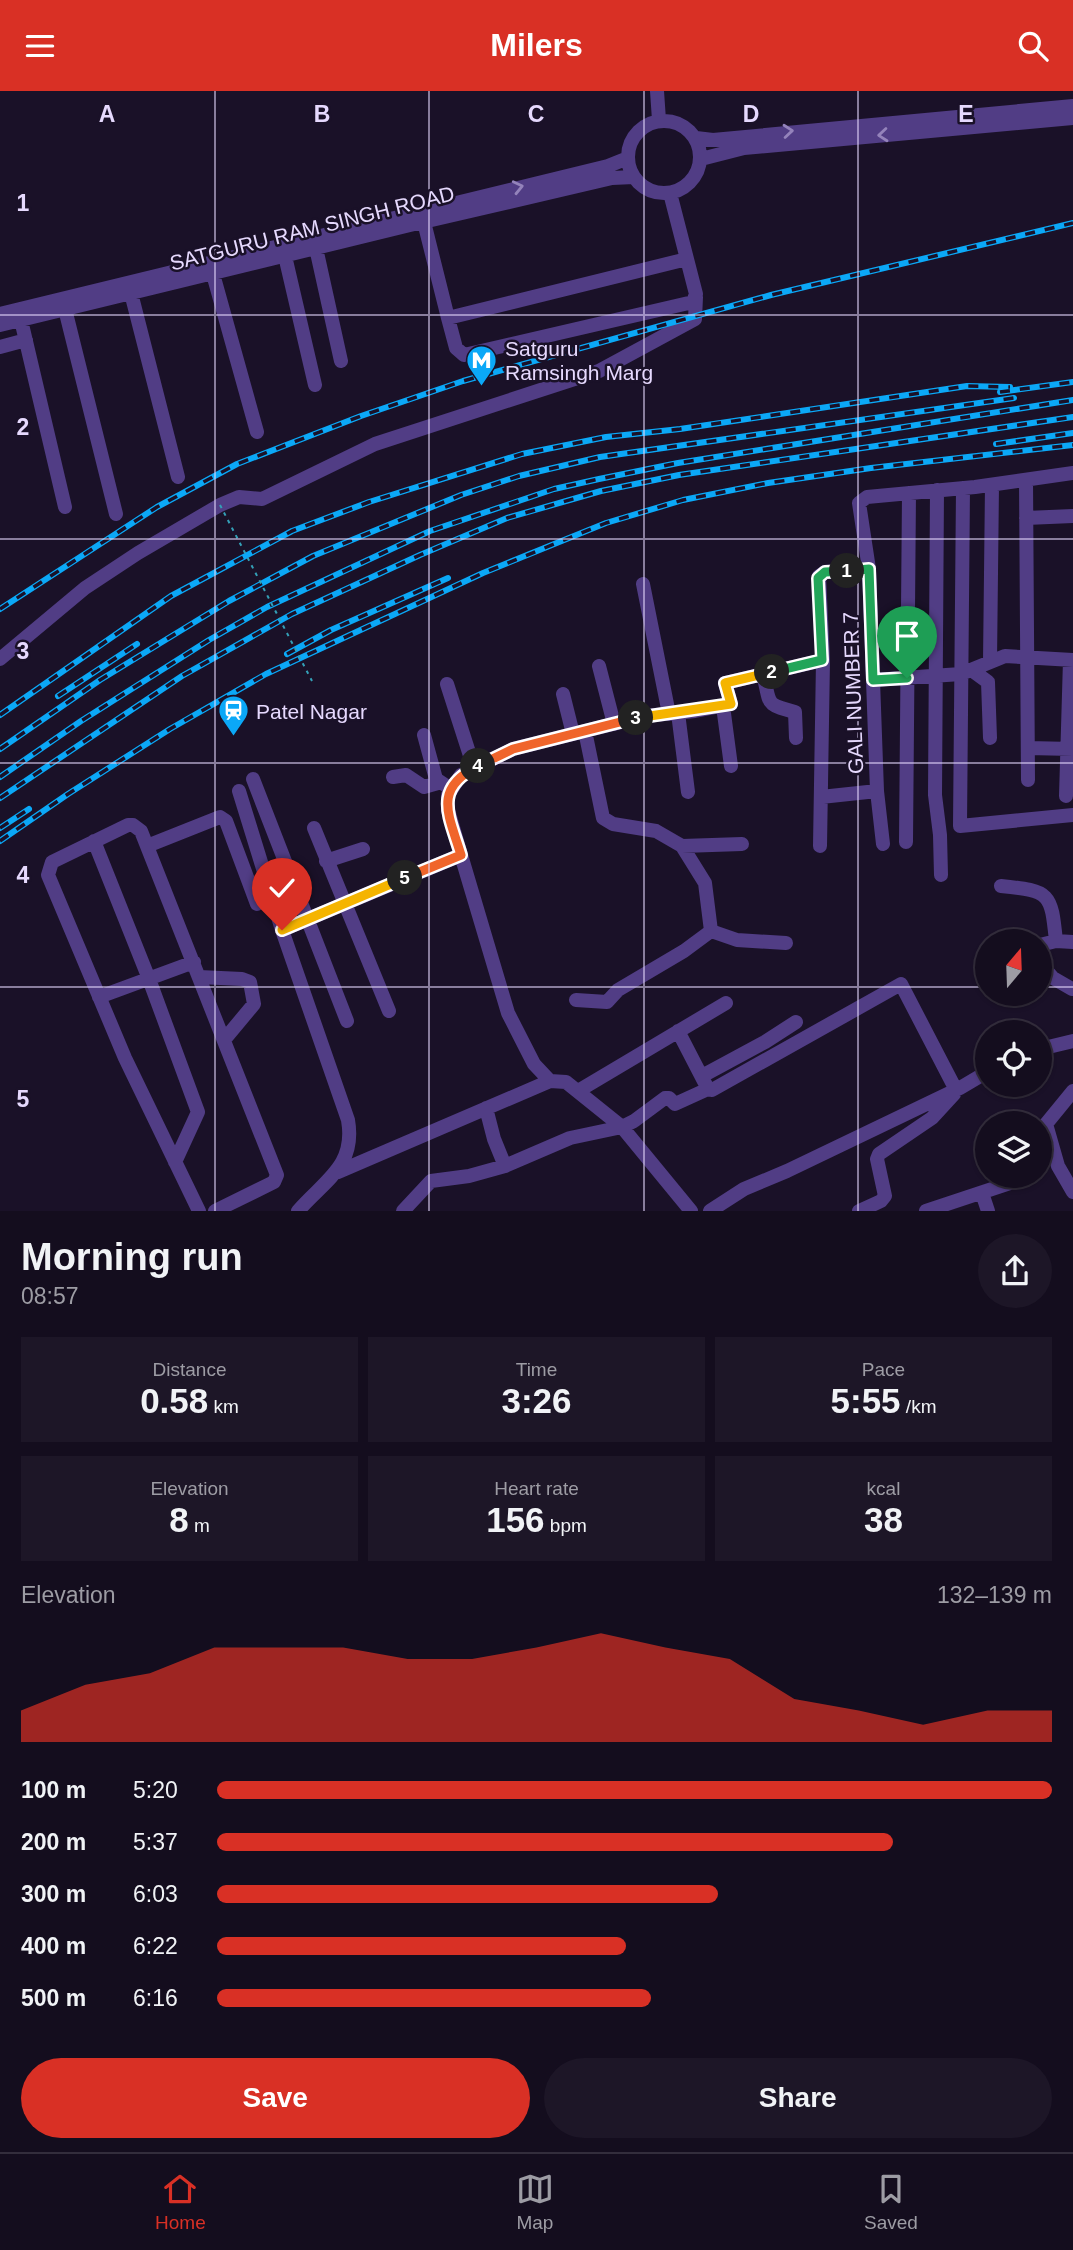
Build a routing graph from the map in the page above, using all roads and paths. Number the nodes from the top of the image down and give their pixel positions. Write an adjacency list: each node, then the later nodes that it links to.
1 (657, 91): 4 (street)
2 (1073, 106): 5 (street, one-way to 2)
3 (1073, 118): 7 (street, one-way to 7)
4 (659, 120): 5 (street); 6 (street)
5 (696, 138): 7 (street)
6 (628, 158): 8 (street); 18 (street, SATGURU RAM SINGH ROAD, one-way to 6)
7 (701, 159): 9 (street)
8 (634, 177): 9 (street); 10 (street, SATGURU RAM SINGH ROAD)
9 (670, 193): 13 (street)
10 (424, 222): 11 (street, SATGURU RAM SINGH ROAD); 19 (street)
11 (316, 248): 12 (street, SATGURU RAM SINGH ROAD); 24 (street)
12 (285, 256): 14 (street, SATGURU RAM SINGH ROAD); 25 (street)
13 (687, 259): 16 (street); 19 (street)
14 (213, 274): 15 (street, SATGURU RAM SINGH ROAD); 26 (street)
15 (131, 293): 17 (street, SATGURU RAM SINGH ROAD); 28 (street)
16 (696, 297): 19 (street); 34 (street)
17 (65, 309): 20 (street, SATGURU RAM SINGH ROAD); 36 (street)
18 (0, 314)
19 (448, 319)
20 (21, 320): 21 (street, SATGURU RAM SINGH ROAD); 22 (street)
21 (0, 325)
22 (26, 340): 23 (street); 35 (street)
23 (0, 347)
24 (341, 361)
25 (316, 385)
26 (257, 432)
27 (1073, 473): 29 (street)
28 (178, 477)
29 (1026, 479): 30 (street); 38 (street)
30 (992, 485): 31 (street); 45 (street)
31 (963, 488): 32 (street); 47 (street)
32 (937, 491): 33 (street); 49 (street)
33 (909, 493): 39 (street, GALI NUMBER 7); 50 (street)
34 (220, 505): 42 (street); 52 (path, bridge)
35 (65, 507)
36 (116, 514)
37 (1073, 516): 38 (street)
38 (1026, 517): 41 (street)
39 (869, 569): 43 (street); 51 (street, GALI NUMBER 7)
40 (643, 584): 56 (street)
41 (1028, 657): 44 (street); 45 (street); 62 (street)
42 (0, 659)
43 (822, 660): 48 (street); 74 (street)
44 (1071, 660): 63 (street)
45 (990, 662): 47 (street)
46 (598, 666): 57 (street)
47 (967, 673): 49 (street); 61 (street); 75 (street)
48 (763, 674): 55 (street); 60 (street)
49 (937, 676): 50 (street); 87 (street)
50 (907, 678): 51 (street); 78 (street)
51 (873, 680): 71 (street, GALI NUMBER 7)
52 (312, 681)
53 (446, 684): 65 (street)
54 (563, 694): 58 (street)
55 (723, 706): 56 (street); 64 (street)
56 (674, 713): 57 (street); 72 (street)
57 (614, 724): 58 (street)
58 (579, 732): 65 (street); 82 (street)
59 (424, 736): 69 (street)
60 (796, 738)
61 (990, 738)
62 (1028, 748): 63 (street); 68 (street)
63 (1070, 749): 73 (street)
64 (731, 766)
65 (474, 768): 69 (street)
66 (393, 777): 69 (street)
67 (253, 779): 91 (street)
68 (1028, 780)
69 (444, 786): 85 (street)
70 (239, 791): 92 (street)
71 (877, 791): 74 (street); 80 (street, GALI NUMBER 7)
72 (688, 792)
73 (1066, 796)
74 (821, 797): 83 (street)
75 (1073, 815)
76 (314, 828): 86 (street)
77 (94, 841): 81 (street); 101 (street); 103 (street)
78 (906, 842)
79 (741, 844): 82 (street)
80 (883, 845)
81 (147, 846): 90 (street); 98 (street)
82 (682, 846): 93 (street)
83 (820, 846)
84 (363, 849): 86 (street)
85 (461, 855): 89 (street); 114 (street)
86 (326, 861): 89 (street)
87 (941, 875)
88 (1002, 886): 94 (street)
89 (345, 903): 91 (street); 106 (street)
90 (257, 904)
91 (306, 920): 92 (street); 107 (street)
92 (282, 930): 125 (street)
93 (711, 931): 97 (street); 104 (street)
94 (1056, 941): 95 (street); 96 (street)
95 (1052, 942)
96 (1073, 942)
97 (786, 943)
98 (194, 962): 99 (street); 101 (street)
99 (200, 977): 110 (street); 110 (street)
100 (1052, 977): 102 (street)
101 (149, 979): 103 (street); 121 (street)
102 (1073, 989)
103 (99, 997): 121 (street)
104 (576, 1000)
105 (726, 1003): 109 (street)
106 (389, 1011)
107 (347, 1021)
108 (796, 1022): 115 (street)
109 (678, 1031): 115 (street); 117 (street)
110 (224, 1039): 130 (street)
111 (1073, 1041): 112 (street)
112 (1052, 1046)
113 (975, 1079): 116 (street)
114 (550, 1080): 117 (street); 119 (street)
115 (705, 1083): 116 (street); 120 (street)
116 (958, 1089): 134 (street); 135 (street)
117 (578, 1091): 120 (street)
118 (1073, 1091): 123 (street)
119 (486, 1108): 122 (street); 125 (street)
120 (622, 1127): 122 (street); 133 (street)
121 (175, 1162): 129 (street)
122 (505, 1166): 132 (street)
123 (1058, 1166): 124 (street); 127 (street)
124 (1052, 1168)
125 (338, 1172): 131 (street)
126 (996, 1188): 128 (street)
127 (1073, 1192)
128 (982, 1193): 136 (street); 137 (street)
129 (199, 1210)
130 (215, 1210)
131 (298, 1210)
132 (403, 1210)
133 (691, 1210)
134 (710, 1210)
135 (859, 1210)
136 (926, 1210)
137 (988, 1210)

